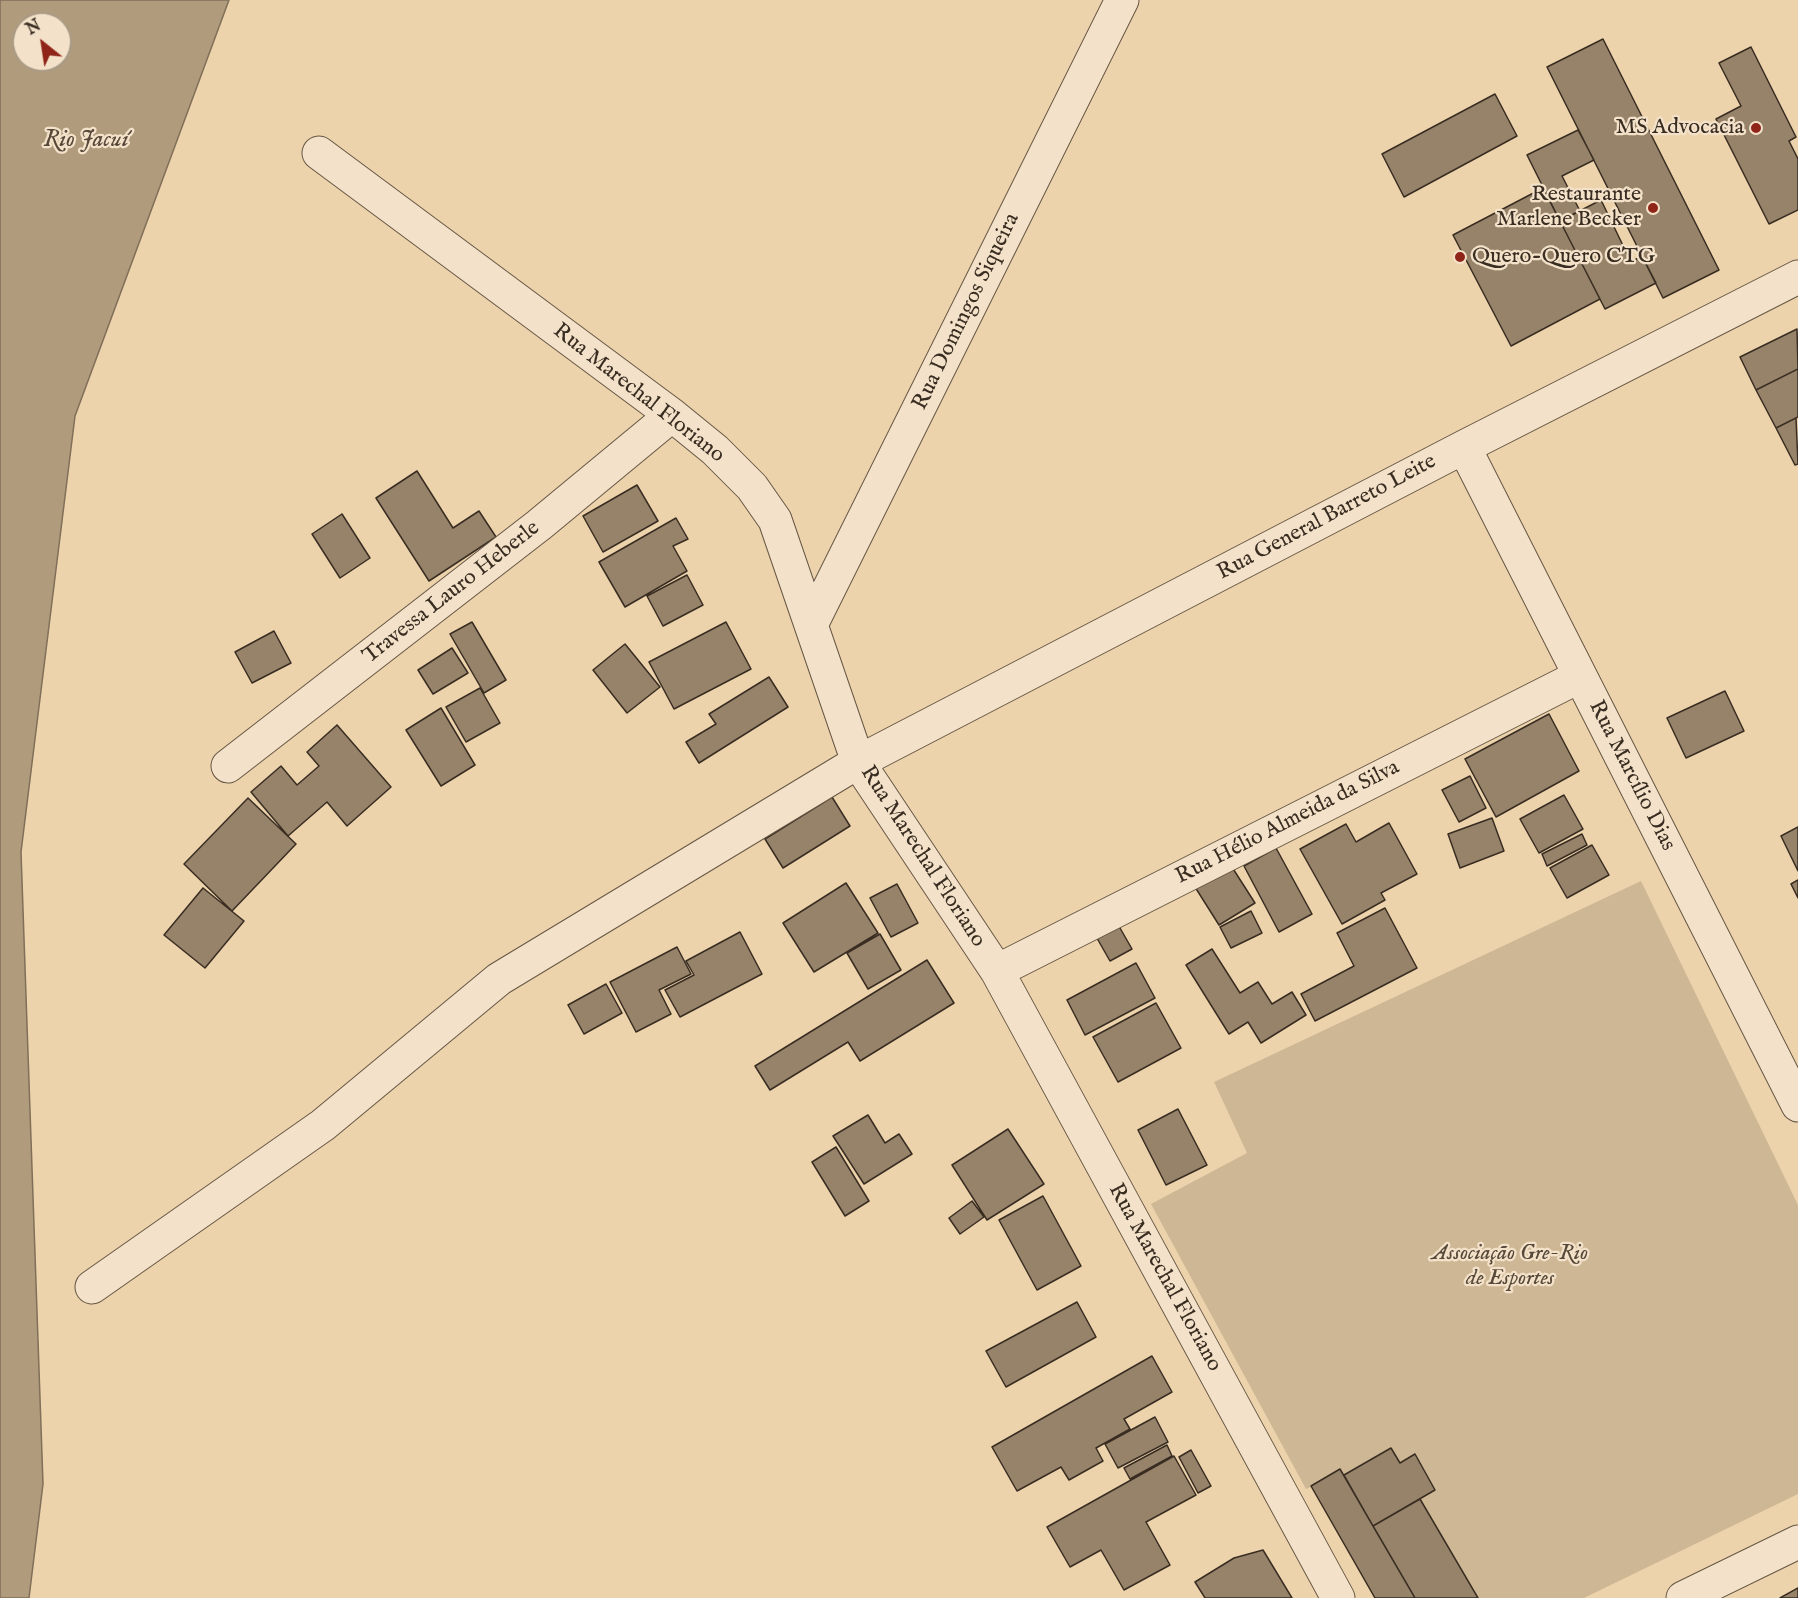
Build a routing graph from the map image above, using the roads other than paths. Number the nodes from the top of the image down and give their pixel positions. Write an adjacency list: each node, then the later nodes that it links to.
1 (1122, 0): 6 (street, Rua Domingos Siqueira)
2 (319, 153): 4 (street, Rua Marechal Floriano)
3 (1798, 277): 5 (street, Rua General Barreto Leite)
4 (672, 415): 6 (street, Rua Marechal Floriano); 9 (street, Travessa Lauro Heberle)
5 (1464, 447): 7 (street, Rua Marcílio Dias); 8 (street, Rua General Barreto Leite)
6 (812, 623): 8 (street, Rua Marechal Floriano)
7 (1580, 676): 10 (street, Rua Hélio Almeida da Silva); 11 (street, Rua Marcílio Dias)
8 (858, 762): 10 (street, Rua Marechal Floriano); 12 (street, Rua General Barreto Leite)
9 (228, 766)
10 (997, 971): 14 (street, Rua Marechal Floriano)
11 (1798, 1105)
12 (92, 1287)
13 (1798, 1542): 15 (street)
14 (1338, 1598)
15 (1683, 1598)

